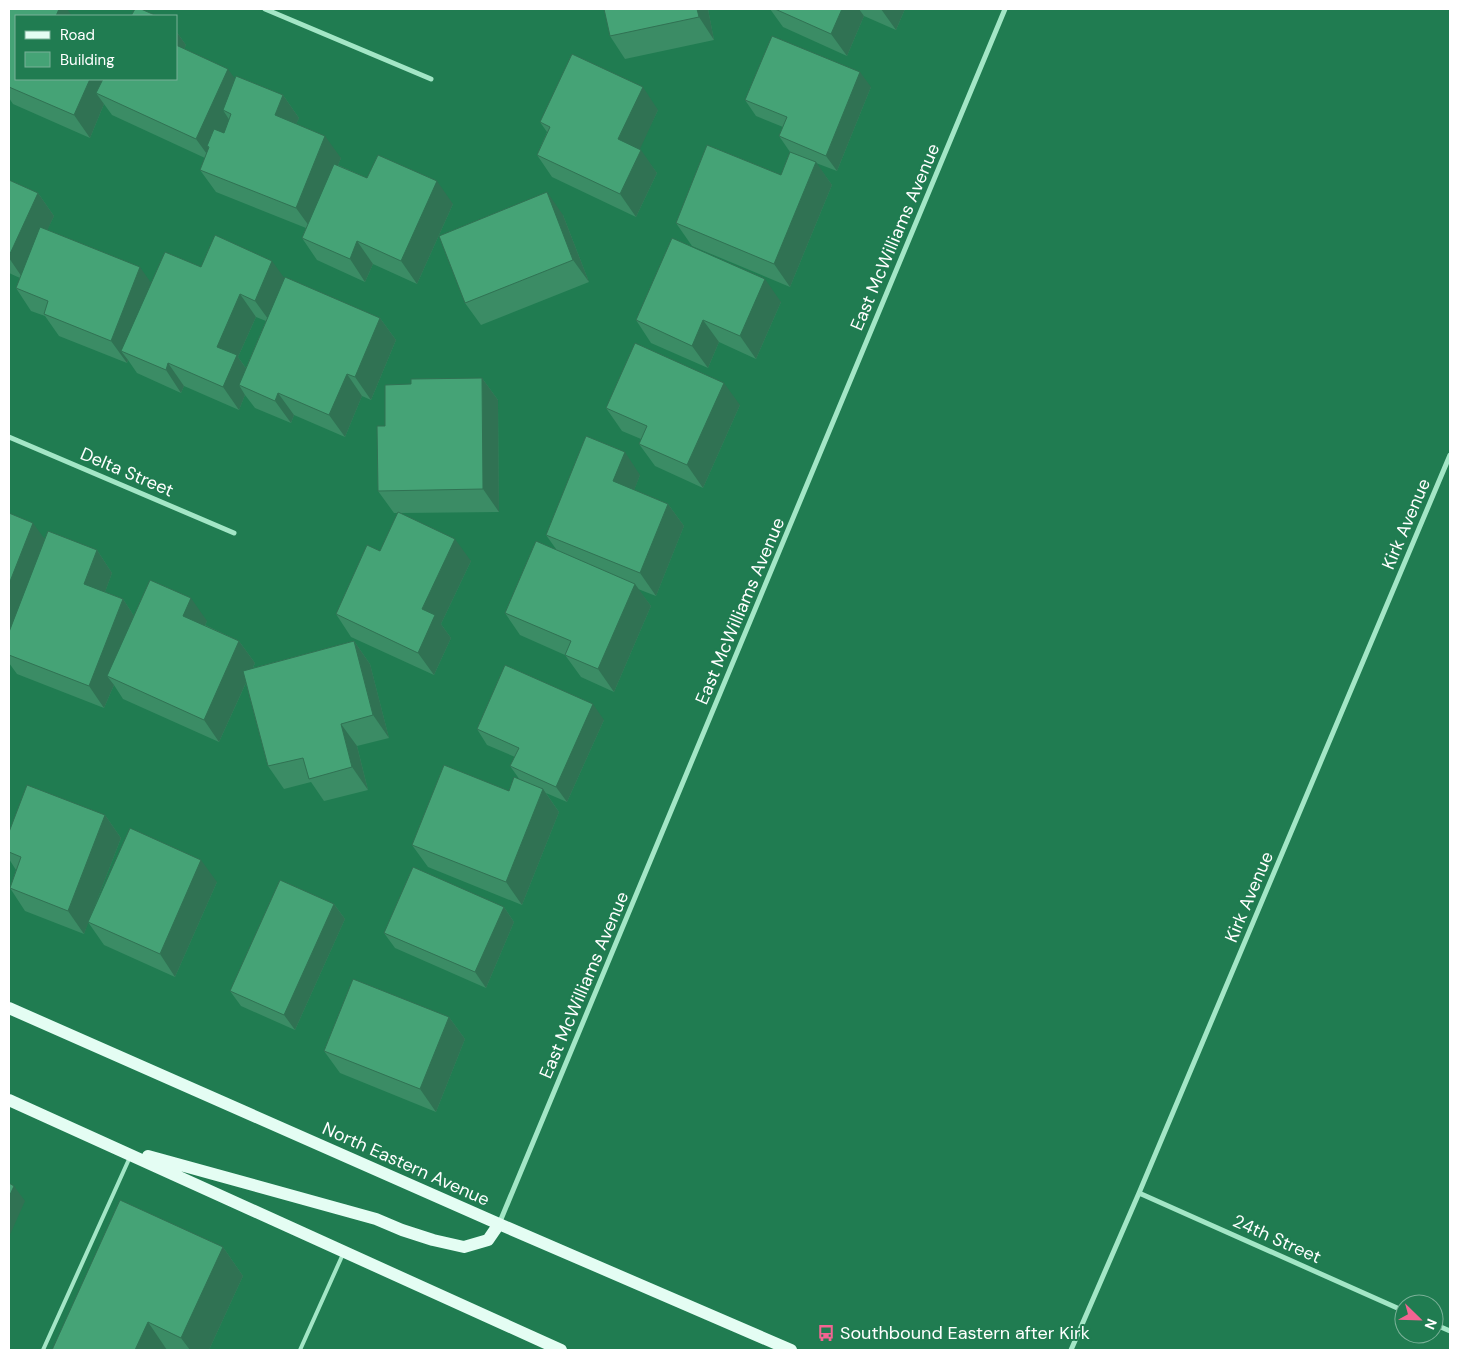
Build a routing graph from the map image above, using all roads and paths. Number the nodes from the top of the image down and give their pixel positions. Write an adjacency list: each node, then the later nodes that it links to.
1 (264, 9): 3 (street)
2 (1005, 9): 12 (street, East McWilliams Avenue)
3 (431, 79)
4 (9, 437): 6 (street, Delta Street)
5 (1450, 455): 11 (street, Kirk Avenue)
6 (234, 532)
7 (9, 1008): 12 (main road, North Eastern Avenue)
8 (9, 1100): 9 (main road)
9 (110, 1146): 10 (main road); 12 (main road)
10 (130, 1155): 13 (main road); 15 (lane)
11 (1139, 1193): 14 (street, 24th Street); 19 (street, Kirk Avenue)
12 (499, 1224): 18 (main road, North Eastern Avenue)
13 (344, 1252): 16 (lane); 17 (main road)
14 (1394, 1307)
15 (43, 1350)
16 (300, 1350)
17 (561, 1350)
18 (791, 1350)
19 (1071, 1350)

